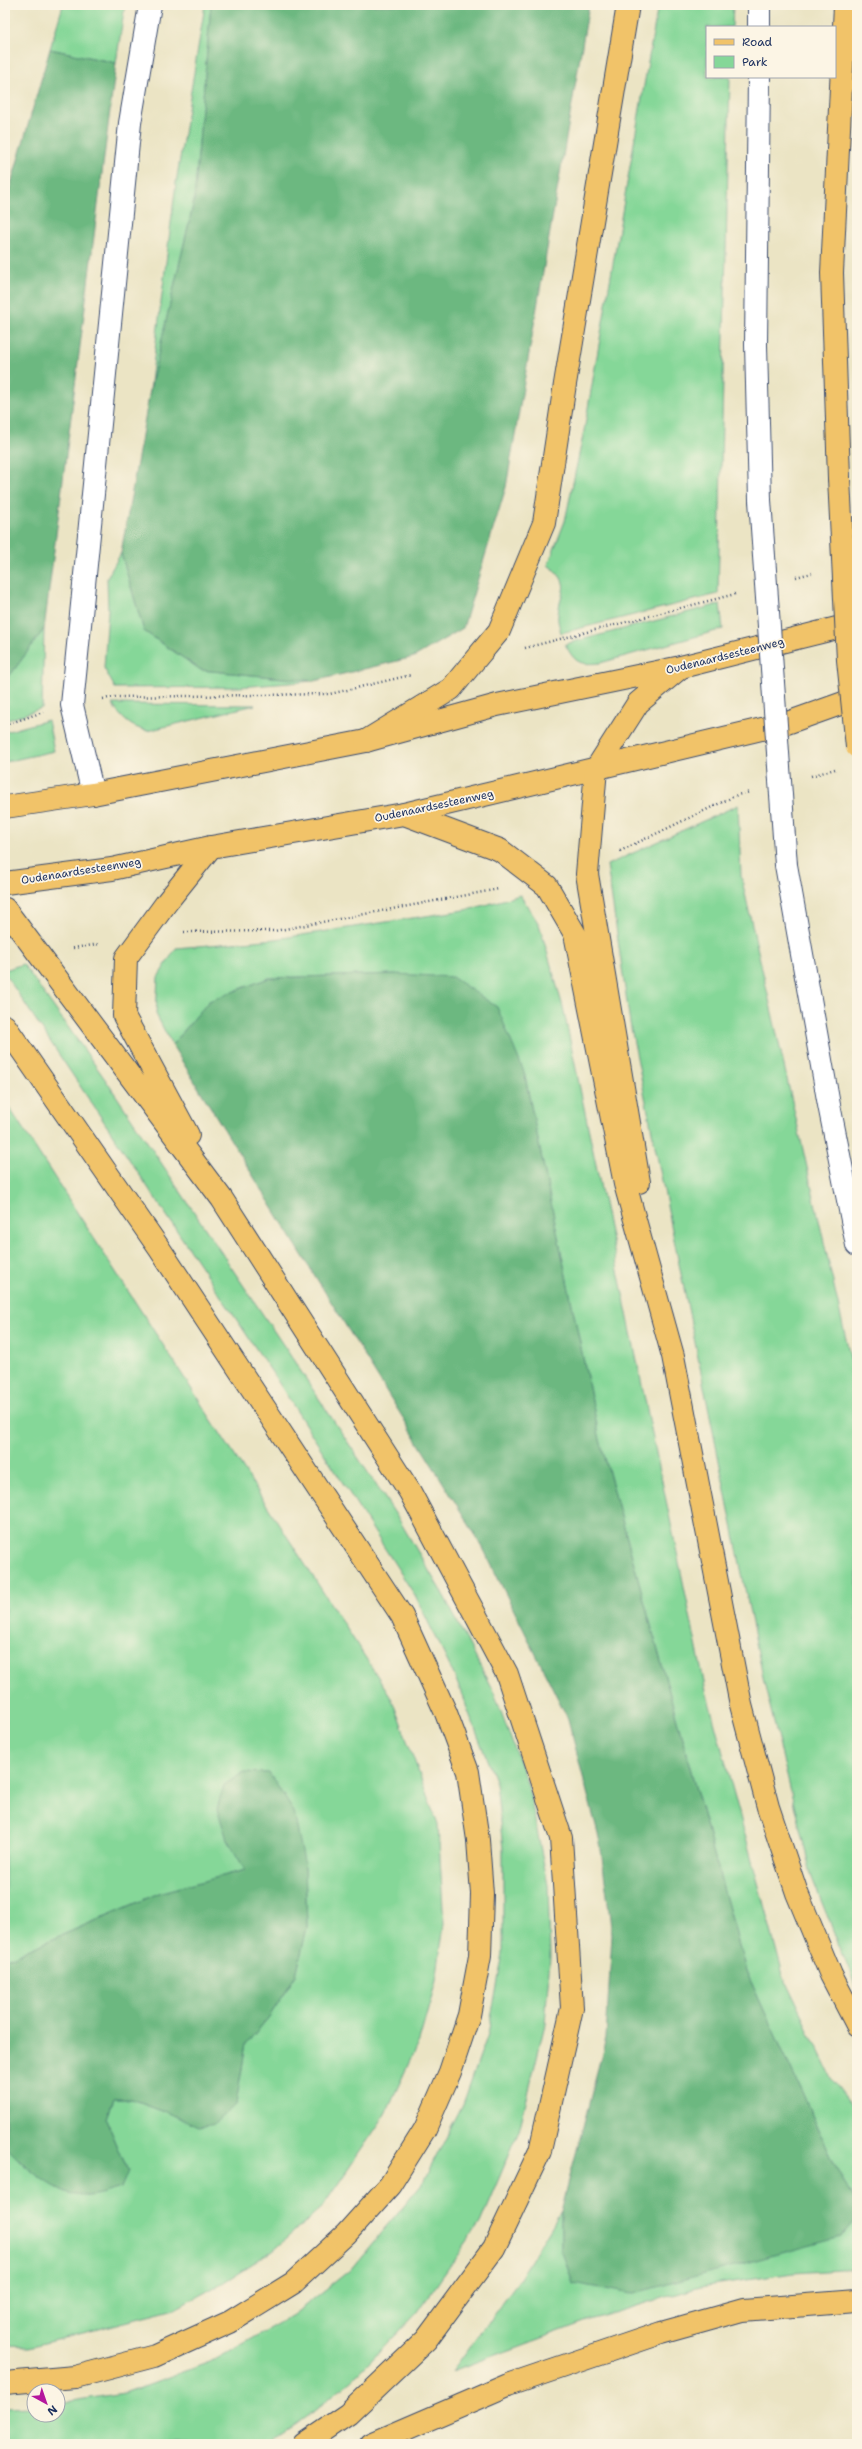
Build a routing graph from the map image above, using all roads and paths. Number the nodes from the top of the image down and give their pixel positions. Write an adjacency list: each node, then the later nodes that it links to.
1 (150, 5): 15 (lane)
2 (628, 5): 17 (main road)
3 (759, 5): 5 (lane)
4 (845, 5): 18 (main road, bridge)
5 (759, 26)
6 (759, 78): 35 (lane, bridge)
7 (819, 571): 8 (path)
8 (789, 579)
9 (736, 594): 11 (path)
10 (857, 623): 12 (main road, Oudenaardsesteenweg)
11 (521, 649)
12 (681, 667): 17 (main road, Oudenaardsesteenweg); 20 (main road)
13 (415, 675): 15 (path)
14 (857, 698): 20 (main road, Oudenaardsesteenweg)
15 (72, 705): 16 (path); 23 (lane)
16 (5, 725)
17 (366, 742): 23 (main road, Oudenaardsesteenweg)
18 (857, 747)
19 (842, 767): 21 (path)
20 (596, 769): 25 (main road, Oudenaardsesteenweg); 27 (main road)
21 (804, 777)
22 (752, 791): 27 (path)
23 (93, 794): 24 (main road, Oudenaardsesteenweg)
24 (5, 807)
25 (404, 814): 26 (main road, Oudenaardsesteenweg); 28 (main road)
26 (211, 847): 29 (main road, Oudenaardsesteenweg); 31 (main road)
27 (588, 861): 36 (main road)
28 (536, 878): 31 (path); 36 (main road)
29 (5, 883)
30 (5, 909): 32 (main road)
31 (140, 938): 32 (path); 34 (main road)
32 (38, 953): 34 (main road)
33 (5, 1026): 39 (main road)
34 (222, 1200): 40 (main road)
35 (857, 1245)
36 (660, 1302): 37 (main road)
37 (857, 2025)
38 (857, 2301): 41 (main road)
39 (5, 2383)
40 (304, 2444)
41 (371, 2444)

